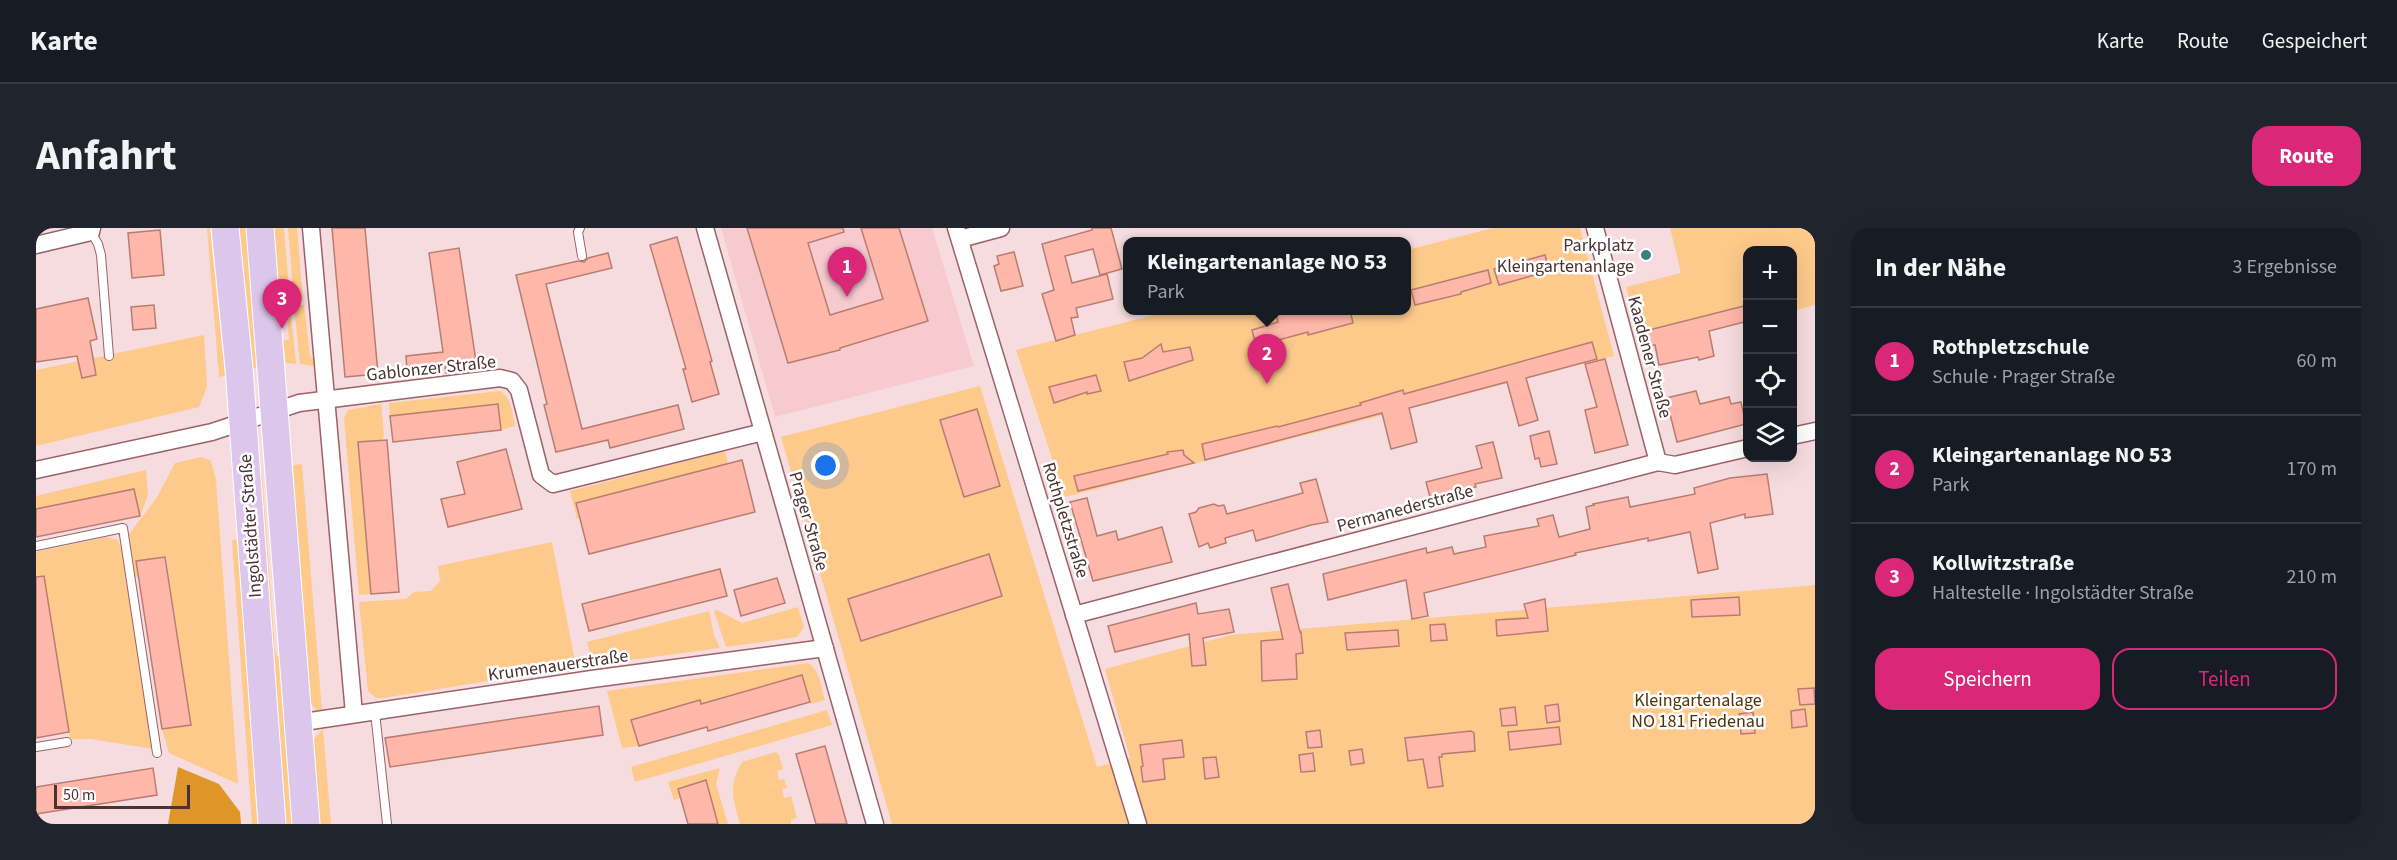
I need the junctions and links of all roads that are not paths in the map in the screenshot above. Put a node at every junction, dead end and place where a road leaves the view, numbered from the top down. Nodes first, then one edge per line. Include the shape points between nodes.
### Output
1 (225, 228) edge
2 (260, 228) edge
3 (311, 228) edge
4 (580, 228) edge
5 (705, 228) edge
6 (1001, 228) edge
7 (1595, 228) edge
8 (92, 230) edge
9 (958, 233) edge
10 (36, 245) edge
11 (582, 256) dead end
12 (109, 356) dead end
13 (327, 399) junction
14 (274, 411) junction
15 (243, 422) junction
16 (1815, 430) edge
17 (763, 432) junction
18 (1797, 435) edge
19 (1743, 449) edge
20 (1658, 462) junction
21 (36, 470) edge
22 (36, 546) edge
23 (1074, 615) junction
24 (825, 648) junction
25 (375, 712) junction
26 (354, 714) junction
27 (297, 723) junction
28 (67, 742) dead end
29 (36, 747) edge
30 (157, 753) dead end
31 (273, 824) edge
32 (306, 824) edge
33 (387, 824) edge
34 (875, 824) edge
35 (1138, 824) edge

1 - 15 main road, Ingolstädter Straße
2 - 14 main road, Ingolstädter Straße
3 - 13 street
4 - 11 lane
5 - 17 street, Prager Straße
6 - 9 street
7 - 20 street, Kaadener Straße
8 - 10 street
8 - 12 lane via 101,255
9 - 23 street, Rothpletzstraße
13 - 14 street, Gablonzer Straße
13 - 17 street, Gablonzer Straße via 500,378 512,381 519,390 541,475 554,484
13 - 26 street
14 - 15 street, Gablonzer Straße
14 - 27 main road, Ingolstädter Straße
15 - 21 street, Gablonzer Straße
15 - 31 main road, Ingolstädter Straße
16 - 18 street
17 - 24 street, Prager Straße
19 - 20 street, Permanederstraße via 1675,465
20 - 23 street, Permanederstraße
22 - 30 lane via 123,528
23 - 35 street, Rothpletzstraße
24 - 25 street, Krumenauerstraße
24 - 34 street, Prager Straße
25 - 26 street, Krumenauerstraße
25 - 33 lane
26 - 27 street, Krumenauerstraße
27 - 32 main road, Ingolstädter Straße
28 - 29 lane

